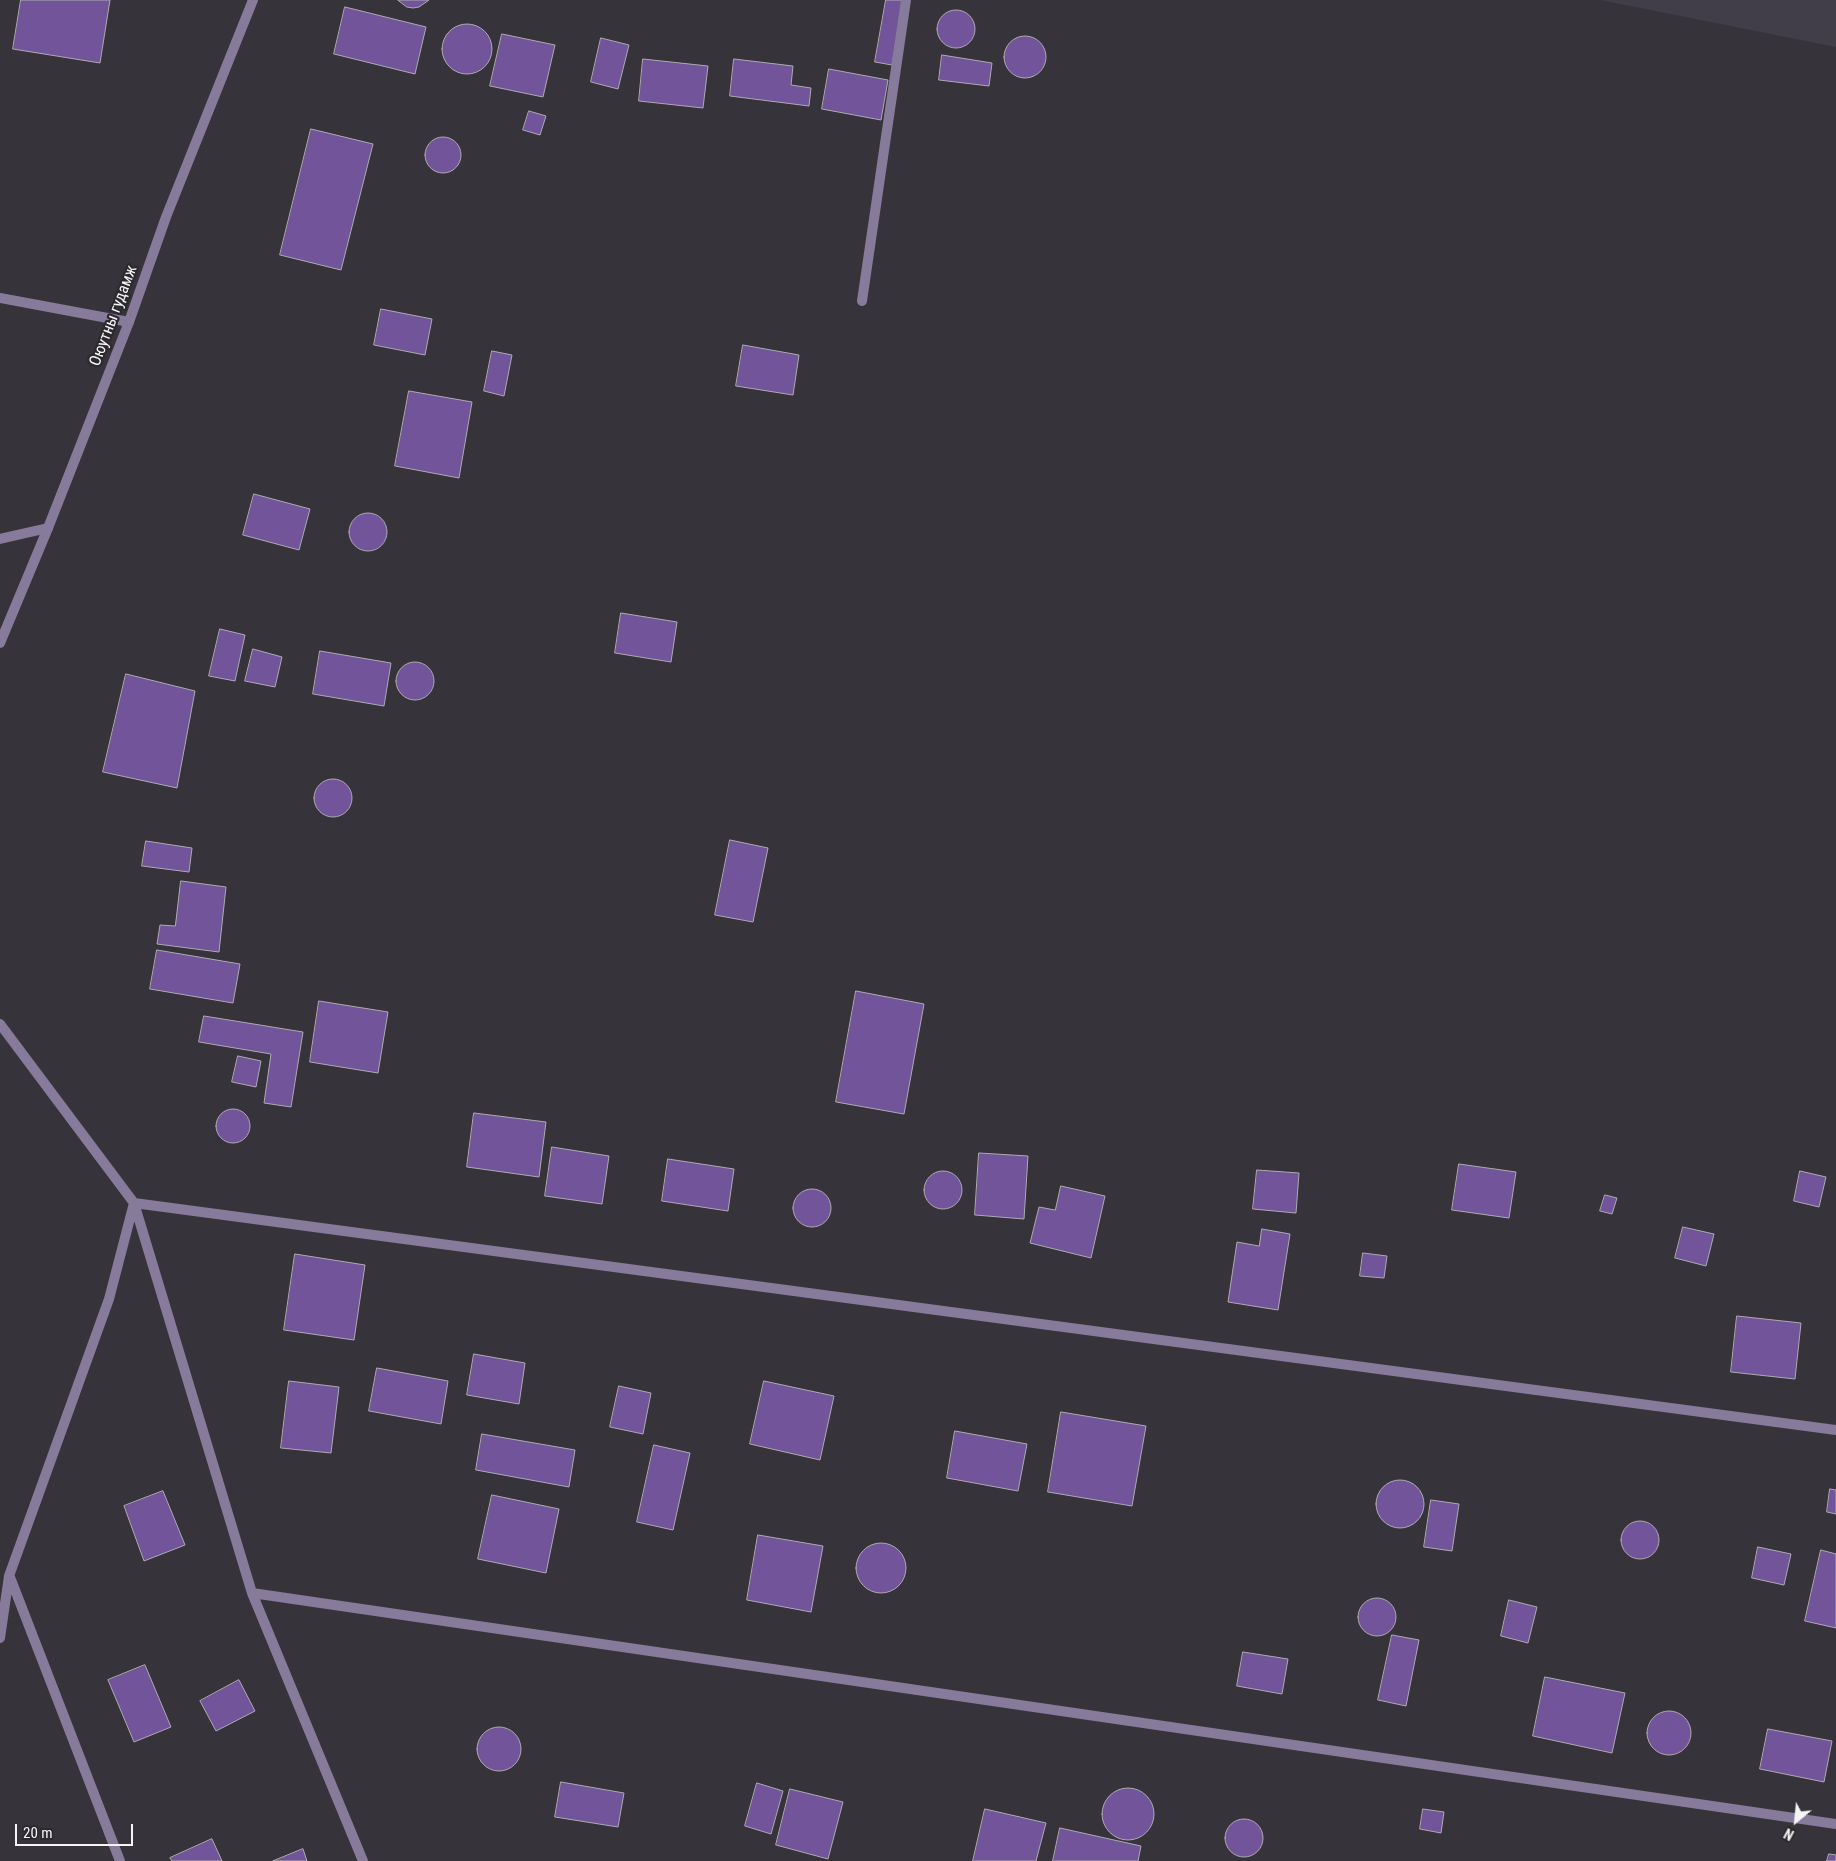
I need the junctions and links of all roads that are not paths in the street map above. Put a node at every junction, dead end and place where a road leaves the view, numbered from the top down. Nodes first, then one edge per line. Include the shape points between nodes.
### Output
1 (253, 0) edge
2 (906, 0) edge
3 (0, 298) edge
4 (862, 300) dead end
5 (128, 322) junction
6 (48, 528) junction
7 (0, 539) edge
8 (0, 642) edge
9 (0, 1024) edge
10 (134, 1203) junction
11 (1836, 1430) edge
12 (9, 1576) junction
13 (252, 1593) junction
14 (0, 1638) edge
15 (1836, 1824) edge
16 (120, 1861) edge
17 (363, 1861) edge

1 - 5 street, Оюутны гудамж via 166,217
2 - 4 street
3 - 5 street
5 - 6 street, Оюутны гудамж
6 - 7 street
6 - 8 street, Оюутны гудамж
9 - 10 street
10 - 11 street
10 - 12 street via 109,1299
10 - 13 street
12 - 14 street
12 - 16 street
13 - 15 street
13 - 17 street

